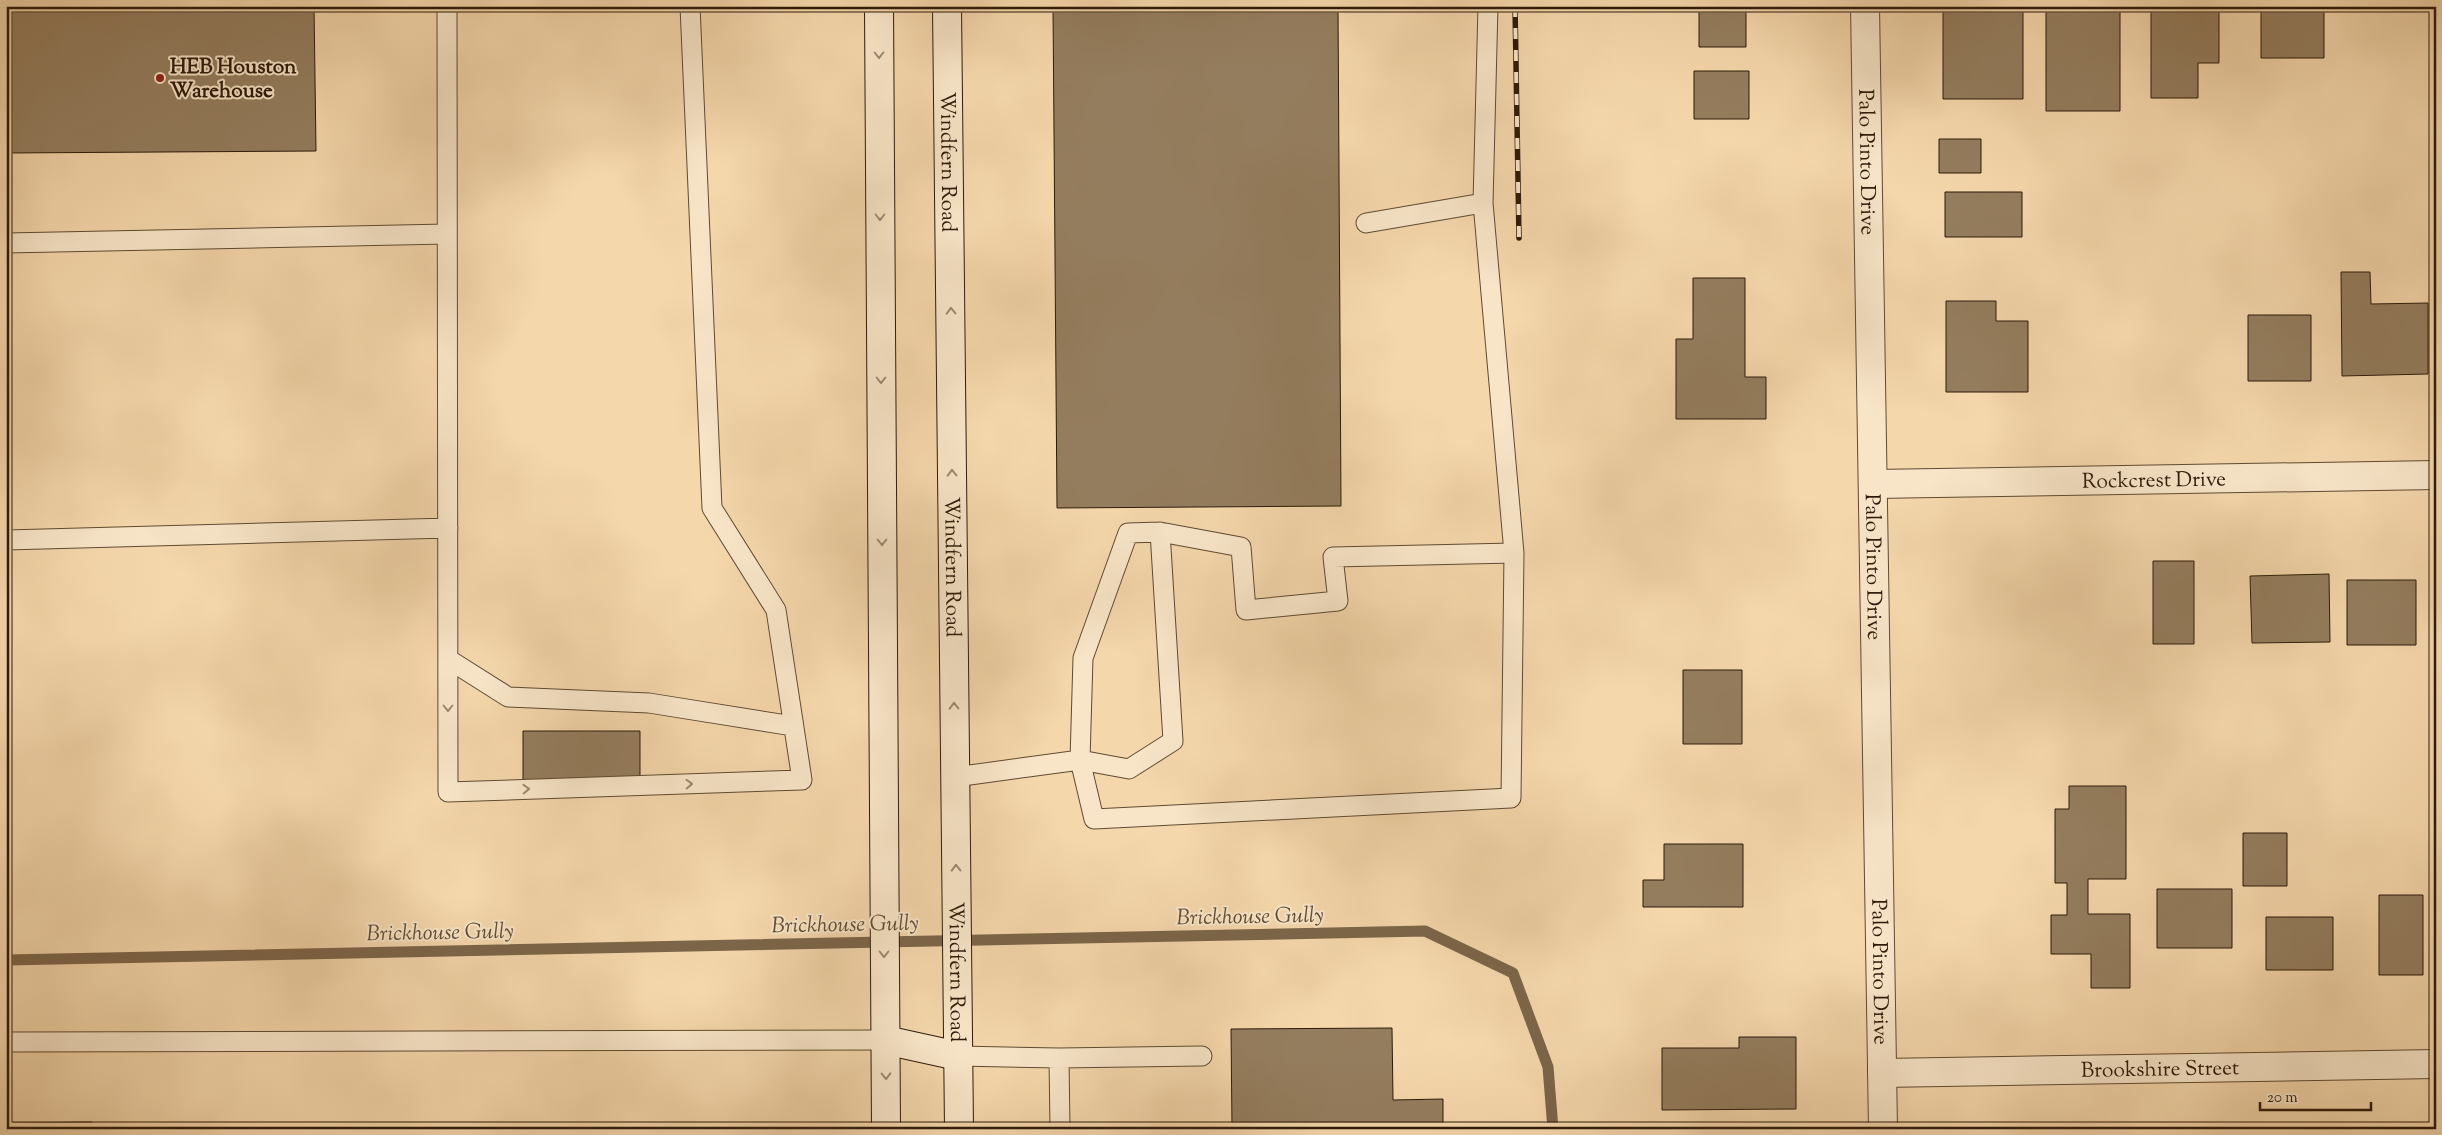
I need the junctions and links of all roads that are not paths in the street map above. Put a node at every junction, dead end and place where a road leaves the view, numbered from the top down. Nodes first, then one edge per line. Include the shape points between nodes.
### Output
1 (447, 6) edge
2 (690, 6) edge
3 (878, 6) edge
4 (948, 6) edge
5 (1488, 6) edge
6 (1865, 6) edge
7 (1483, 204) junction
8 (1366, 222) dead end
9 (447, 234) junction
10 (6, 243) edge
11 (2436, 475) edge
12 (1873, 484) junction
13 (448, 528) junction
14 (1160, 532) junction
15 (6, 540) edge
16 (1514, 553) junction
17 (448, 659) junction
18 (793, 726) junction
19 (1080, 760) junction
20 (955, 777) junction
21 (885, 1040) junction
22 (6, 1042) edge
23 (958, 1056) junction
24 (1202, 1056) dead end
25 (1058, 1058) junction
26 (2436, 1064) edge
27 (1882, 1073) junction
28 (886, 1129) edge
29 (959, 1129) edge
30 (1060, 1129) edge
31 (1883, 1129) edge

1 - 9 lane
2 - 18 lane via 712,508 776,610
3 -> 21 street
20 -> 4 street, Windfern Road
5 - 7 lane
6 - 12 street, Palo Pinto Drive
7 - 8 lane
7 - 16 lane
9 - 10 lane
9 - 13 lane
11 - 12 street, Rockcrest Drive
12 - 27 street, Palo Pinto Drive
13 - 15 lane
13 - 17 lane
14 - 16 lane via 1241,547 1246,610 1338,601 1333,557
14 - 19 lane via 1128,533 1083,658
14 - 19 lane via 1173,740 1129,769
16 - 19 lane via 1511,798 1094,819
17 - 18 lane via 508,697 649,703
17 -> 18 lane via 448,792 802,780
19 - 20 lane
23 -> 20 street, Windfern Road
21 - 22 lane
21 - 23 street
21 -> 28 street
23 - 25 lane
23 - 29 street, Windfern Road
24 - 25 lane
25 - 30 lane
26 - 27 street, Brookshire Street
27 - 31 street, Palo Pinto Drive

